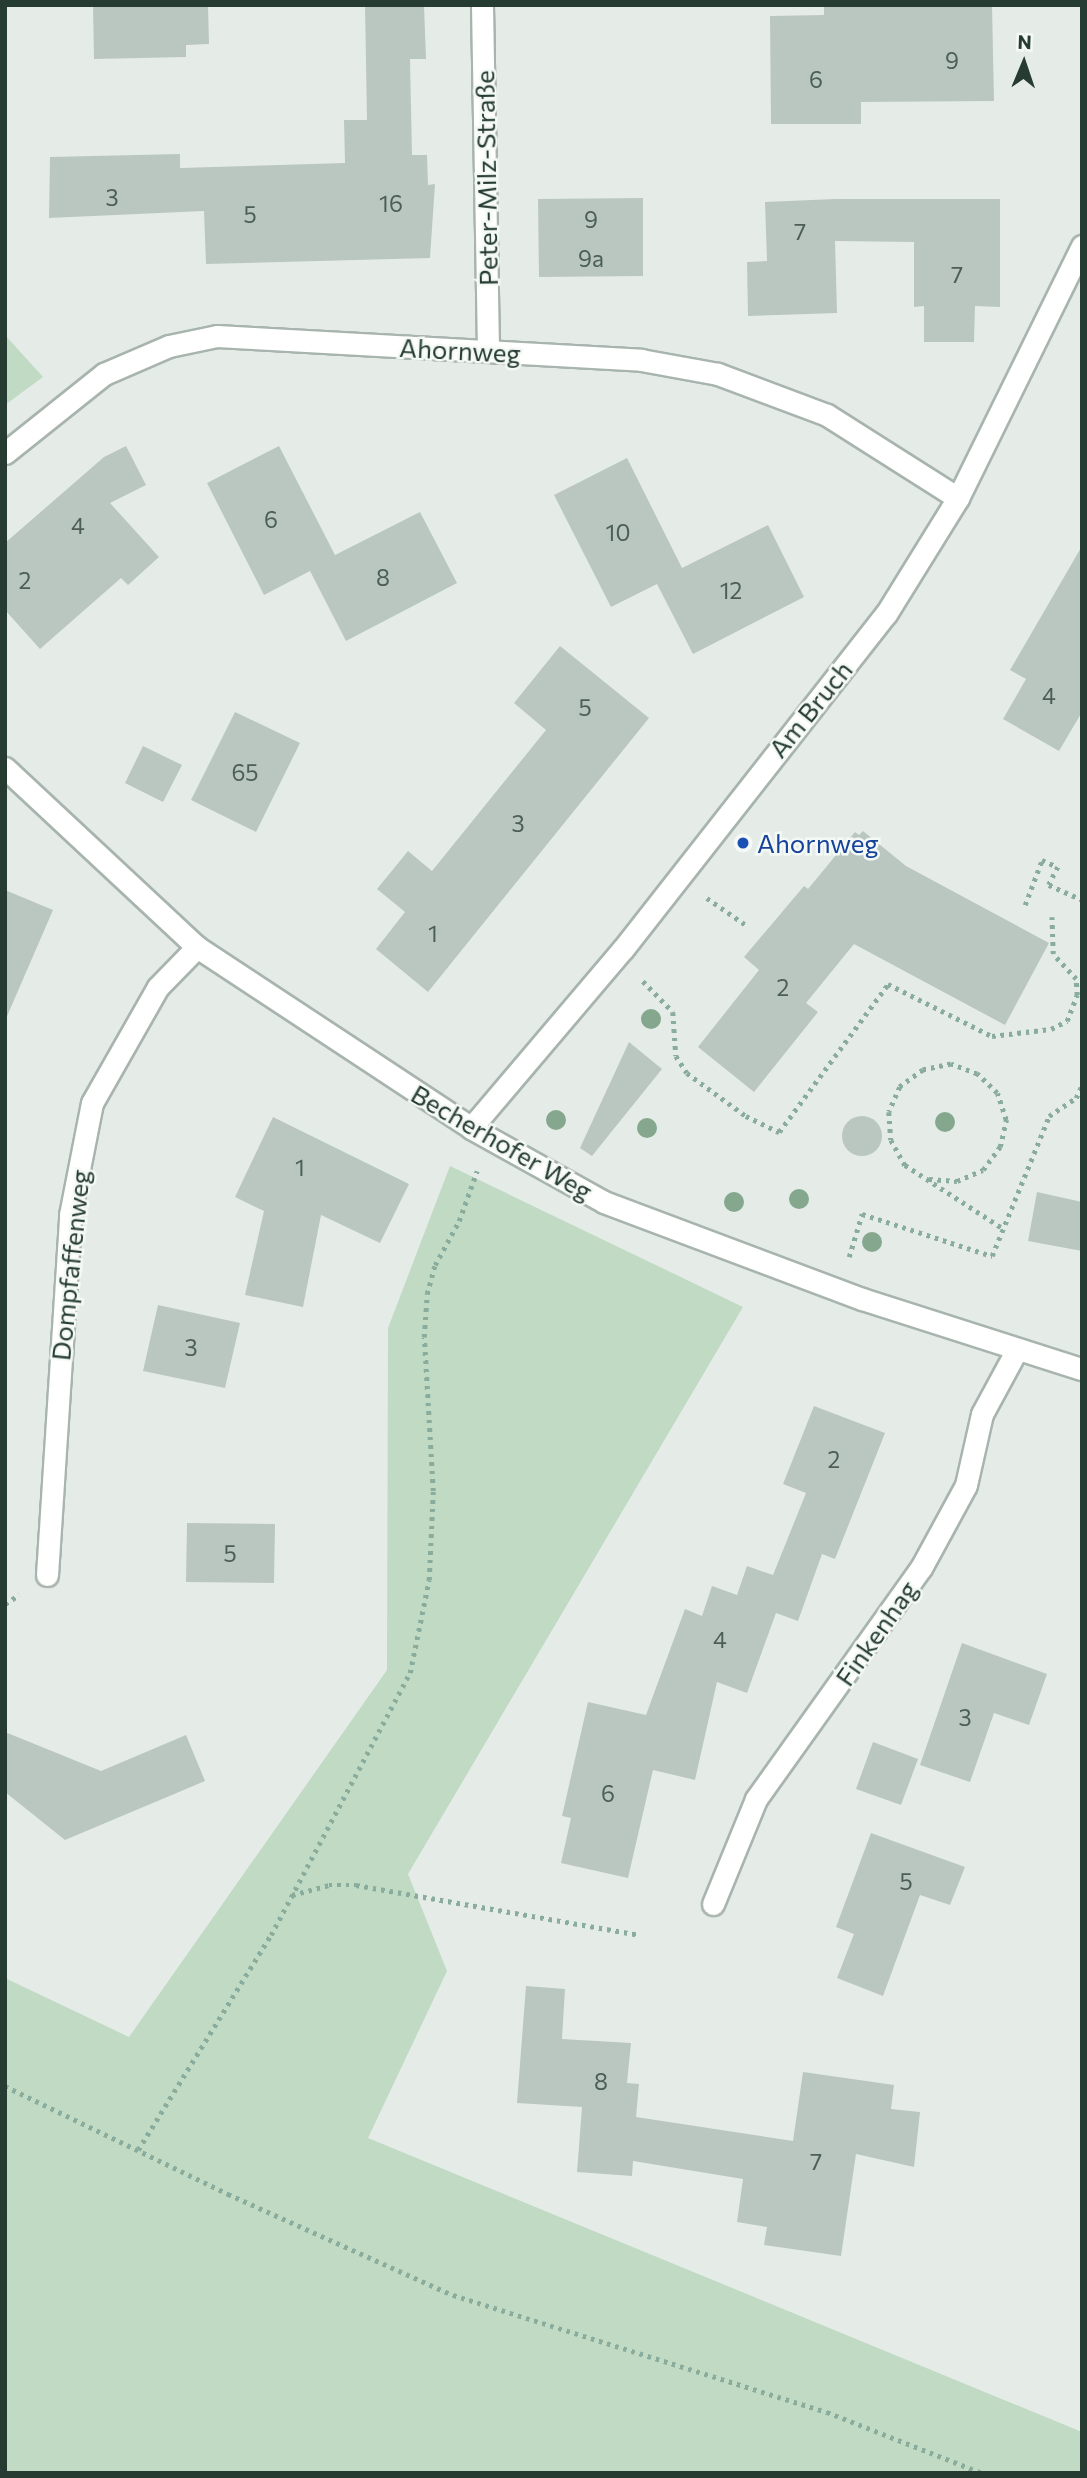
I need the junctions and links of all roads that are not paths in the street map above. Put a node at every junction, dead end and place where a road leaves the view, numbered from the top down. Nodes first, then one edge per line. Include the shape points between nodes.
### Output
1 (482, 5) edge
2 (1082, 246) edge
3 (488, 351) junction
4 (5, 453) edge
5 (958, 498) junction
6 (5, 768) edge
7 (197, 947) junction
8 (471, 1128) junction
9 (1016, 1351) junction
10 (1082, 1368) edge
11 (47, 1575) dead end
12 (713, 1905) dead end

1 - 3 street, Peter-Milz-Straße
2 - 5 street, Am Bruch
3 - 4 street, Ahornweg via 217,337 169,346 104,374
3 - 5 street, Ahornweg via 641,360 718,374 827,415
5 - 8 street, Am Bruch via 886,614 624,949
6 - 7 street, Becherhofer Weg
7 - 8 street, Becherhofer Weg
7 - 11 street, Dompfaffenweg via 158,987 92,1103 70,1215
8 - 9 street, Becherhofer Weg via 604,1202
9 - 10 street, Becherhofer Weg
9 - 12 street, Finkenhag via 982,1414 966,1485 920,1568 756,1799

